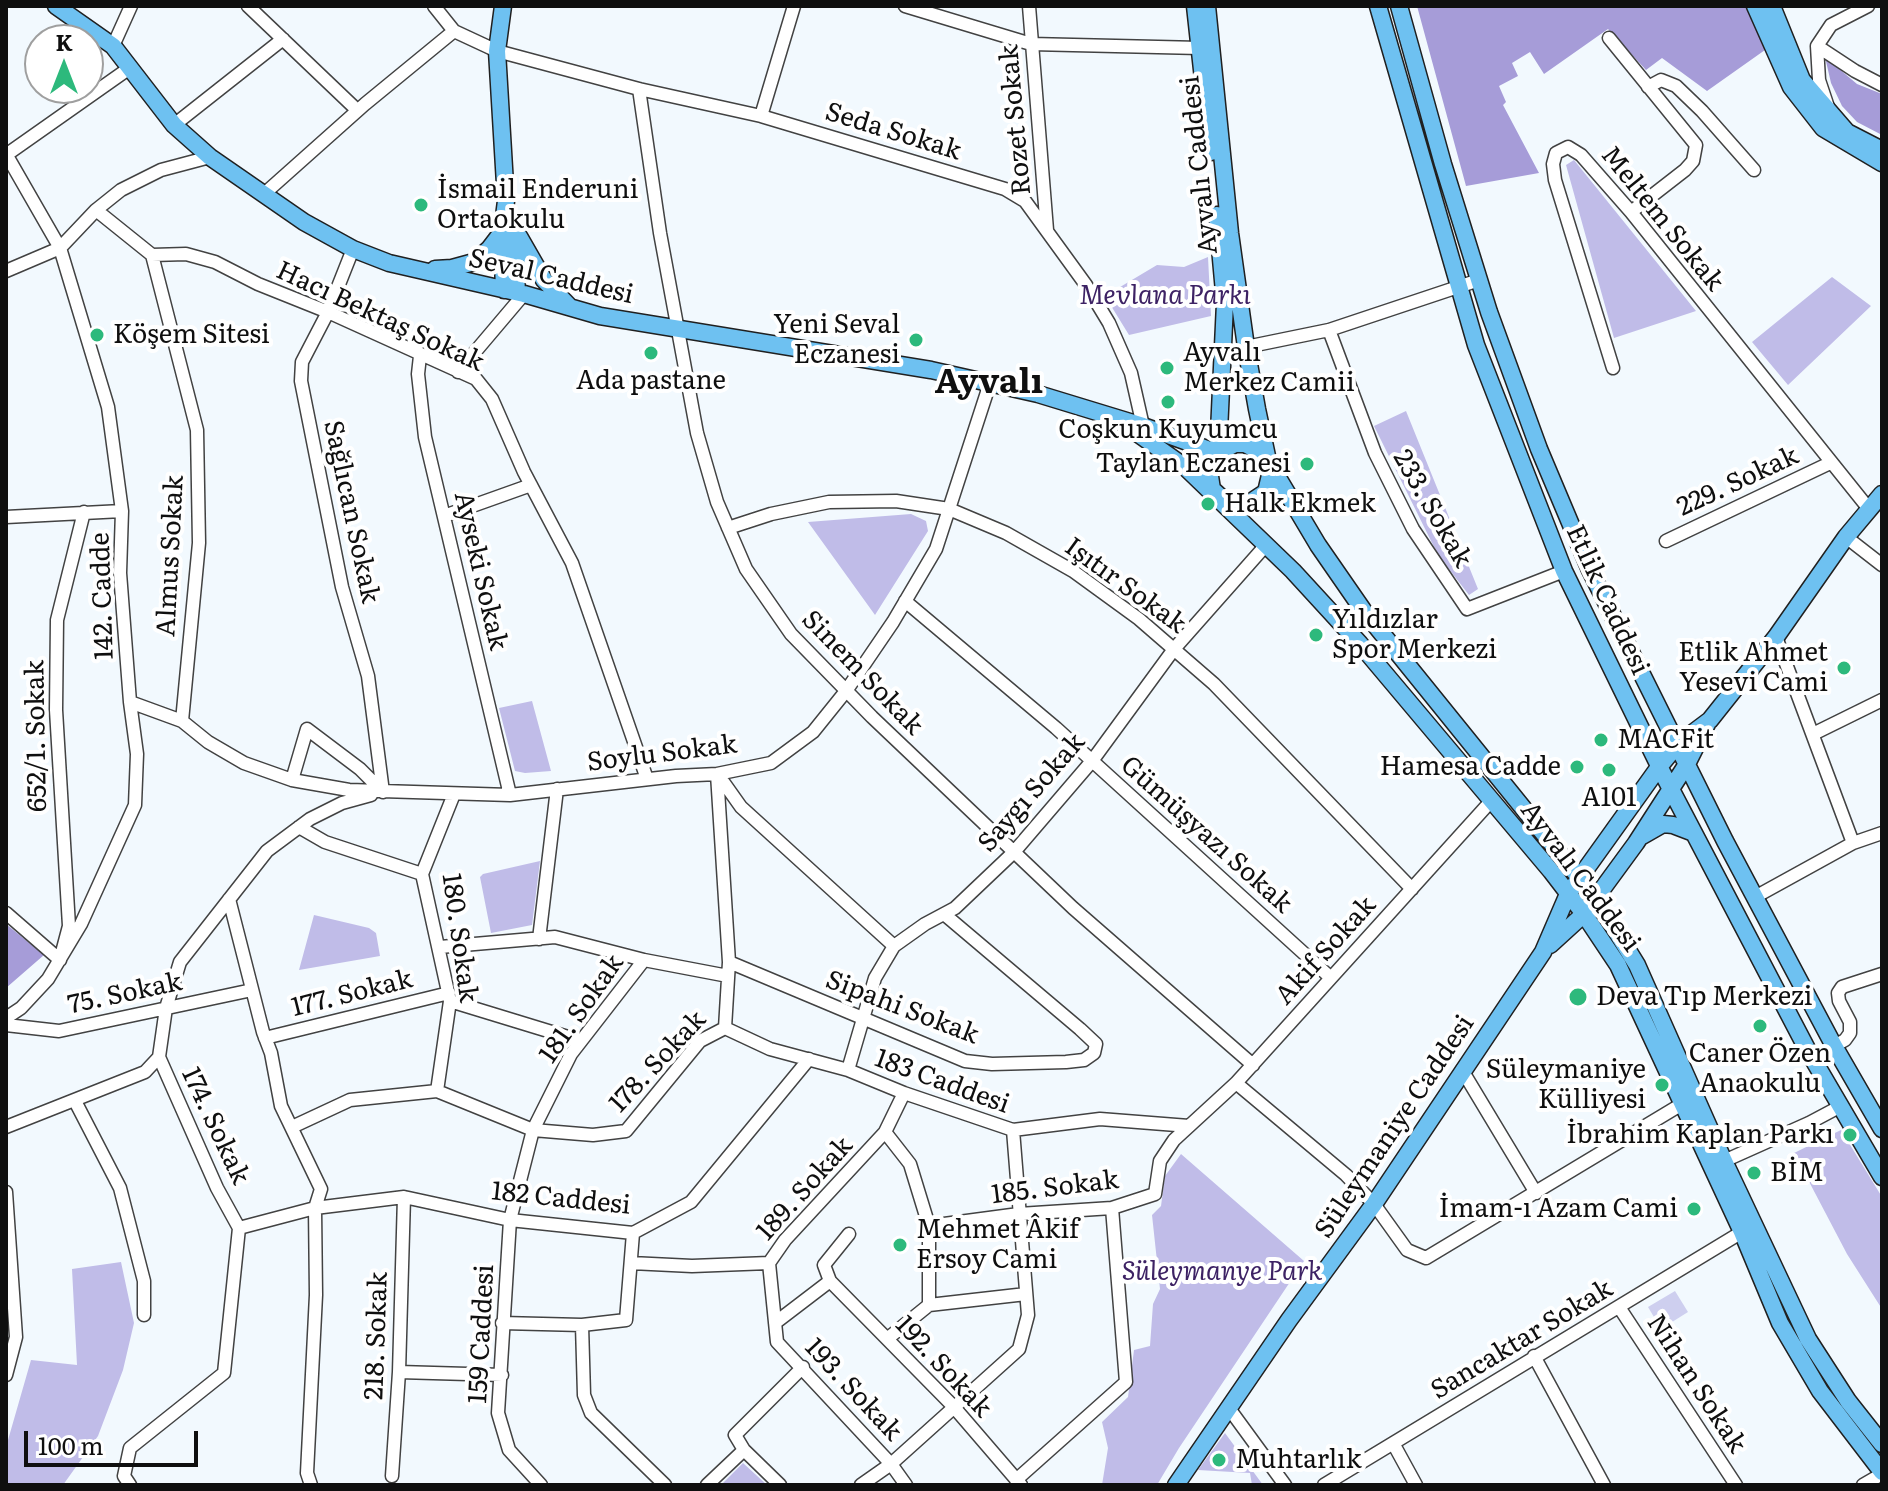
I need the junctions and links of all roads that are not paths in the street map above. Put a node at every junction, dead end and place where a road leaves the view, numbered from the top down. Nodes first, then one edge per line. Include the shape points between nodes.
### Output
1 (56, 6) edge
2 (131, 6) edge
3 (434, 6) edge
4 (503, 6) edge
5 (794, 6) edge
6 (905, 6) edge
7 (1029, 6) edge
8 (1195, 6) edge
9 (1207, 6) edge
10 (1378, 6) edge
11 (1399, 6) edge
12 (1755, 6) edge
13 (1772, 6) edge
14 (1868, 6) edge
15 (256, 8) edge
16 (454, 31) junction
17 (1609, 38) dead end
18 (283, 39) junction
19 (1031, 44) junction
20 (113, 46) junction
21 (1817, 46) junction
22 (1200, 48) junction
23 (497, 51) junction
24 (131, 67) junction
25 (1882, 85) edge
26 (1648, 87) junction
27 (639, 89) junction
28 (357, 110) junction
29 (1830, 114) junction
30 (761, 116) junction
31 (174, 125) junction
32 (1882, 150) edge
33 (6, 154) edge
34 (210, 157) junction
35 (1882, 163) edge
36 (1754, 170) dead end
37 (264, 194) junction
38 (96, 210) junction
39 (1631, 212) junction
40 (508, 229) junction
41 (1047, 230) junction
42 (60, 248) junction
43 (353, 249) junction
44 (152, 255) junction
45 (413, 269) junction
46 (6, 271) edge
47 (1479, 280) junction
48 (1458, 289) junction
49 (515, 292) junction
50 (570, 307) junction
51 (328, 312) junction
52 (678, 329) junction
53 (1329, 330) junction
54 (1246, 347) junction
55 (420, 356) junction
56 (1613, 368) dead end
57 (458, 372) junction
58 (990, 383) junction
59 (1120, 421) junction
60 (1143, 426) junction
61 (1218, 453) junction
62 (1268, 461) junction
63 (1830, 463) junction
64 (531, 485) junction
65 (1882, 494) edge
66 (1218, 497) junction
67 (949, 509) junction
68 (1869, 509) junction
69 (122, 511) junction
70 (84, 512) junction
71 (444, 516) junction
72 (6, 517) edge
73 (728, 528) junction
74 (1846, 537) junction
75 (1666, 541) dead end
76 (1266, 545) junction
77 (1882, 565) edge
78 (1564, 571) junction
79 (905, 601) junction
80 (1776, 637) junction
81 (1174, 649) junction
82 (846, 691) junction
83 (1882, 700) edge
84 (130, 702) junction
85 (1710, 720) junction
86 (182, 721) junction
87 (1813, 734) junction
88 (1678, 744) junction
89 (1092, 761) junction
90 (1687, 764) junction
91 (1659, 767) junction
92 (717, 774) junction
93 (647, 779) junction
94 (292, 780) junction
95 (1670, 787) junction
96 (557, 789) junction
97 (383, 792) junction
98 (454, 794) junction
99 (510, 795) junction
100 (1492, 800) junction
101 (299, 827) junction
102 (1694, 833) junction
103 (1882, 833) edge
104 (1636, 843) junction
105 (1853, 843) junction
106 (1014, 852) junction
107 (422, 874) junction
108 (1580, 880) junction
109 (1412, 889) junction
110 (1568, 894) junction
111 (1595, 897) junction
112 (1755, 897) junction
113 (229, 899) junction
114 (6, 913) edge
115 (944, 914) junction
116 (1584, 914) junction
117 (539, 939) junction
118 (894, 946) junction
119 (440, 947) junction
120 (1543, 952) junction
121 (60, 960) junction
122 (644, 960) junction
123 (729, 962) junction
124 (1882, 974) edge
125 (728, 976) junction
126 (1331, 978) junction
127 (252, 990) junction
128 (450, 997) junction
129 (166, 1008) junction
130 (6, 1018) edge
131 (863, 1019) junction
132 (6, 1025) edge
133 (725, 1028) junction
134 (265, 1038) junction
135 (581, 1041) junction
136 (1834, 1046) junction
137 (159, 1057) junction
138 (809, 1059) junction
139 (1253, 1065) junction
140 (848, 1070) junction
141 (1462, 1070) junction
142 (1236, 1083) junction
143 (437, 1091) junction
144 (904, 1093) junction
145 (75, 1101) junction
146 (1682, 1104) junction
147 (1841, 1106) junction
148 (1189, 1126) junction
149 (6, 1127) edge
150 (292, 1127) junction
151 (1882, 1129) edge
152 (533, 1130) junction
153 (1013, 1130) junction
154 (885, 1132) junction
155 (1724, 1161) junction
156 (1882, 1177) edge
157 (6, 1192) edge
158 (1536, 1193) junction
159 (404, 1197) junction
160 (1374, 1204) junction
161 (315, 1208) junction
162 (1112, 1208) junction
163 (1019, 1214) junction
164 (510, 1220) junction
165 (929, 1226) junction
166 (239, 1228) junction
167 (1742, 1232) junction
168 (633, 1233) junction
169 (849, 1234) dead end
170 (631, 1263) junction
171 (769, 1263) junction
172 (830, 1281) junction
173 (1026, 1294) junction
174 (929, 1305) junction
175 (1619, 1307) junction
176 (144, 1315) dead end
177 (502, 1323) junction
178 (775, 1323) junction
179 (582, 1325) junction
180 (887, 1339) junction
181 (1534, 1356) junction
182 (803, 1367) junction
183 (399, 1372) junction
184 (6, 1375) edge
185 (502, 1375) junction
186 (953, 1406) junction
187 (1228, 1407) junction
188 (1393, 1443) junction
189 (1882, 1444) edge
190 (744, 1450) junction
191 (891, 1464) junction
192 (1882, 1473) edge
193 (388, 1480) edge
194 (1018, 1482) edge
195 (130, 1485) edge
196 (311, 1485) edge
197 (404, 1485) edge
198 (541, 1485) edge
199 (665, 1485) edge
200 (707, 1485) edge
201 (780, 1485) edge
202 (861, 1485) edge
203 (906, 1485) edge
204 (1176, 1485) edge
205 (1285, 1485) edge
206 (1324, 1485) edge
207 (1416, 1485) edge
208 (1604, 1485) edge
209 (1736, 1485) edge
210 (1863, 1485) edge

1 - 20 main road, Seval Caddesi
2 - 20 street
3 - 16 street
4 - 23 main road
5 - 30 street
6 - 19 street
7 - 19 street, Rozet Sokak
8 - 22 main road, Ayvalı Caddesi
9 - 54 main road, Ayvalı Caddesi
10 - 48 main road, Etlik Caddesi
11 - 47 main road, Etlik Caddesi
12 - 35 main road via 1791,87 1823,128
13 - 29 main road via 1802,80
14 - 21 street via 1831,25
15 - 18 street
16 - 23 street, Seda Sokak
16 - 28 street
17 - 26 street
18 - 28 street
18 - 31 street
19 - 22 street
19 - 41 street, Rozet Sokak
20 - 24 main road, Seval Caddesi
21 - 25 street
21 - 29 street via 1819,80
22 - 61 main road, Ayvalı Caddesi via 1225,303
23 - 27 street, Seda Sokak
23 - 40 main road
24 - 31 main road, Seval Caddesi
24 - 33 street
26 - 36 street via 1661,80 1676,86
26 - 39 street via 1696,145 1685,170
27 - 30 street, Seda Sokak
27 - 52 street, Sinem Sokak
28 - 37 street
29 - 32 main road via 1847,132
30 - 41 street, Seda Sokak via 1005,189 1025,201
31 - 34 main road, Seval Caddesi
33 - 42 street, 142. Cadde
34 - 37 main road, Seval Caddesi
34 - 38 street via 161,170
37 - 43 main road, Seval Caddesi
38 - 42 street
38 - 44 street
39 - 56 street, Meltem Sokak via 1581,155 1568,147 1556,153 1555,180
39 - 63 street, Meltem Sokak
40 - 45 main road via 474,262
40 - 49 main road
40 - 50 main road
41 - 60 street, Seda Sokak via 1109,323 1131,373
42 - 46 street
42 - 69 street, 142. Cadde via 108,407
43 - 45 main road, Seval Caddesi
43 - 51 street, Sağlıcan Sokak
44 - 51 street, Hacı Bektaş Sokak via 186,254 215,262
44 - 86 street, Almus Sokak via 197,430 199,543
45 - 49 main road, Seval Caddesi
47 - 48 street
47 - 88 main road, Etlik Caddesi via 1539,449 1590,570
48 - 53 street
48 - 78 main road, Etlik Caddesi
49 - 50 main road, Seval Caddesi
49 - 57 street
50 - 52 main road, Seval Caddesi
51 - 55 street, Hacı Bektaş Sokak
51 - 97 street, Sağlıcan Sokak via 302,362 301,381 342,587 368,676
52 - 58 main road, Seval Caddesi
52 - 73 street, Sinem Sokak via 697,433
53 - 54 street
53 - 78 street, 233. Sokak via 1375,453 1413,529 1467,609
54 - 62 main road, Ayvalı Caddesi
55 - 57 street, Hacı Bektaş Sokak
55 - 71 street, Ayseki Sokak via 425,437
57 - 64 street, Hacı Bektaş Sokak via 476,379 492,399
58 - 59 main road, Seval Caddesi
58 - 67 street, Soylu Sokak
59 - 60 main road, Seval Caddesi
59 - 66 main road, Seval Caddesi
60 - 61 main road, Seval Caddesi
61 - 62 main road via 1245,444
61 - 66 main road, Ayvalı Caddesi via 1209,470
62 - 66 main road, Ayvalı Caddesi via 1270,482 1258,499 1238,505
62 - 108 main road, Ayvalı Caddesi via 1363,610
63 - 68 street, Meltem Sokak
63 - 75 street, 229. Sokak
64 - 71 street
64 - 93 street, Hacı Bektaş Sokak via 572,563
65 - 68 main road, Süleymaniye Caddesi
66 - 76 main road, Ayvalı Caddesi
67 - 73 street, Işıtır Sokak via 896,501 829,502
67 - 79 street, Soylu Sokak via 936,549
67 - 81 street, Işıtır Sokak via 1006,533 1073,571
68 - 74 main road, Süleymaniye Caddesi
69 - 70 street
69 - 84 street, 142. Cadde via 120,573
70 - 72 street
70 - 121 street, 652/1. Sokak via 57,620 56,710 69,926
71 - 99 street, Ayseki Sokak
73 - 82 street, Sinem Sokak via 746,569 791,634
74 - 77 street
74 - 80 main road, Süleymaniye Caddesi
76 - 81 street, Saygı Sokak
76 - 100 main road, Ayvalı Caddesi via 1360,644
78 - 91 main road, Etlik Caddesi
79 - 82 street, Soylu Sokak
79 - 89 street, Gümüşyazı Sokak
80 - 85 main road, Süleymaniye Caddesi
80 - 87 street
81 - 89 street, Saygı Sokak
81 - 109 street, Işıtır Sokak
82 - 92 street, Soylu Sokak via 813,732 771,763
82 - 106 street, Sinem Sokak
83 - 87 street
84 - 86 street, Soylu Sokak
84 - 121 street, 142. Cadde via 137,754 135,805
85 - 88 main road, Süleymaniye Caddesi
85 - 90 main road, Süleymaniye Caddesi
86 - 94 street, Soylu Sokak via 244,763
87 - 105 street
88 - 90 main road, Etlik Caddesi
88 - 91 main road, Süleymaniye Caddesi
89 - 106 street, Saygı Sokak
89 - 126 street, Gümüşyazı Sokak
90 - 95 main road, Süleymaniye Caddesi
90 - 112 main road, Etlik Caddesi
91 - 95 main road, Etlik Caddesi
91 - 108 main road, Süleymaniye Caddesi
92 - 93 street, Soylu Sokak
92 - 118 street via 741,807
92 - 123 street, 178. Sokak
93 - 96 street, Soylu Sokak
94 - 97 street, Soylu Sokak
94 - 97 street via 307,729
95 - 102 main road, Etlik Caddesi
95 - 104 main road, Süleymaniye Caddesi
96 - 99 street, Soylu Sokak
96 - 117 street
97 - 98 street, Soylu Sokak
97 - 101 street, 174. Sokak via 342,803
98 - 99 street, Soylu Sokak
98 - 107 street, 180. Sokak
100 - 109 street, Akif Sokak
100 - 110 main road, Ayvalı Caddesi
101 - 107 street via 325,842
101 - 113 street, 174. Sokak via 267,851
102 - 104 main road, Süleymaniye Caddesi via 1663,824
102 - 147 main road, Etlik Caddesi
103 - 105 street
104 - 111 main road, Süleymaniye Caddesi
105 - 112 street
106 - 115 street, Saygı Sokak
106 - 139 street, Sinem Sokak
107 - 119 street, 180. Sokak
108 - 110 main road, Süleymaniye Caddesi
108 - 111 main road, Ayvalı Caddesi
109 - 126 street, Akif Sokak
110 - 116 main road, Ayvalı Caddesi
110 - 120 main road, Süleymaniye Caddesi
111 - 116 main road, Süleymaniye Caddesi
111 - 155 main road, Ayvalı Caddesi via 1637,965
112 - 136 main road, Etlik Caddesi
113 - 127 street
113 - 129 street, 174. Sokak via 180,962
114 - 121 street
115 - 118 street, Saygı Sokak
115 - 131 street, Sipahi Sokak via 1080,1029 1096,1044 1094,1053 1066,1062 965,1061
116 - 120 main road, Süleymaniye Caddesi
116 - 146 main road, Ayvalı Caddesi via 1618,965
117 - 119 street
117 - 122 street via 555,937
118 - 131 street, Saygı Sokak via 875,978
119 - 128 street, 180. Sokak
120 - 141 main road, Süleymaniye Caddesi
121 - 130 street, 142. Cadde via 48,979
122 - 125 street
122 - 135 street, 181. Sokak
123 - 125 street, 178. Sokak
123 - 131 street, Sipahi Sokak
124 - 136 street via 1842,987 1839,1001 1850,1033
125 - 133 street, 178. Sokak
126 - 139 street, Akif Sokak
127 - 129 street, 75. Sokak
127 - 134 street
128 - 134 street, 177. Sokak
128 - 135 street, 177. Sokak
128 - 143 street, 180. Sokak
129 - 132 street, 75. Sokak via 59,1031
129 - 137 street, 174. Sokak
131 - 140 street, Saygı Sokak
133 - 138 street, 183 Caddesi via 770,1049
133 - 152 street, 178. Sokak via 700,1041 626,1131 593,1135
134 - 150 street via 281,1106
135 - 152 street, 181. Sokak
136 - 151 main road, Etlik Caddesi
137 - 145 street via 145,1072
137 - 166 street, 174. Sokak
138 - 140 street, 183 Caddesi
138 - 168 street, 182 Caddesi via 691,1202
139 - 142 street, Akif Sokak
140 - 144 street, 183 Caddesi
141 - 158 street
141 - 160 main road, Süleymaniye Caddesi
142 - 148 street, Akif Sokak
142 - 160 street
143 - 150 street, 178. Sokak via 350,1100
143 - 152 street, 178. Sokak
144 - 153 street, 183 Caddesi
144 - 154 street, 189. Sokak
145 - 149 street
145 - 176 street via 120,1188 144,1281
146 - 158 street
146 - 167 main road, Ayvalı Caddesi
147 - 155 street
147 - 156 main road, Etlik Caddesi
148 - 153 street via 1100,1119
148 - 162 street, 185. Sokak via 1160,1161 1155,1194
150 - 161 street via 321,1189
152 - 164 street, 181. Sokak
153 - 163 street, 183 Caddesi
154 - 165 street via 910,1164
154 - 171 street, 189. Sokak
155 - 189 main road, Ayvalı Caddesi via 1808,1339
157 - 184 street via 16,1337
158 - 160 street via 1426,1258 1407,1250
159 - 161 street, 182 Caddesi
159 - 164 street, 182 Caddesi
159 - 183 street, 218. Sokak
160 - 187 main road, Süleymaniye Caddesi
161 - 166 street, 182 Caddesi
161 - 196 street via 307,1473
162 - 163 street, 185. Sokak
162 - 194 street via 1126,1382
163 - 165 street, 185. Sokak
163 - 173 street, 183 Caddesi
164 - 168 street, 182 Caddesi
164 - 177 street, 159 Caddesi
165 - 174 street
166 - 195 street via 224,1373 130,1448 124,1476
167 - 175 street, Sancaktar Sokak
167 - 192 main road, Ayvalı Caddesi via 1780,1323 1820,1391
168 - 170 street
169 - 172 street via 824,1265
170 - 171 street
170 - 179 street via 626,1320
171 - 178 street, 189. Sokak
172 - 178 street
172 - 180 street, 192. Sokak
173 - 174 street
173 - 186 street, 183 Caddesi via 1028,1315 1019,1349
174 - 180 street
175 - 181 street, Sancaktar Sokak
175 - 209 street, Nihan Sokak
177 - 179 street
177 - 185 street, 159 Caddesi
178 - 182 street, 193. Sokak via 777,1342
179 - 199 street via 584,1395 591,1413
180 - 186 street, 192. Sokak
181 - 188 street, Sancaktar Sokak
181 - 208 street
182 - 190 street via 735,1435
182 - 191 street, 193. Sokak
183 - 185 street
183 - 193 street, 218. Sokak
185 - 198 street, 159 Caddesi via 498,1413 509,1450
186 - 191 street, 183 Caddesi
186 - 194 street, 192. Sokak
187 - 204 main road, Süleymaniye Caddesi
187 - 205 street
188 - 206 street, Sancaktar Sokak
188 - 207 street
190 - 200 street
190 - 201 street
191 - 202 street, 183 Caddesi
191 - 203 street, 193. Sokak
192 - 210 street
193 - 197 street

